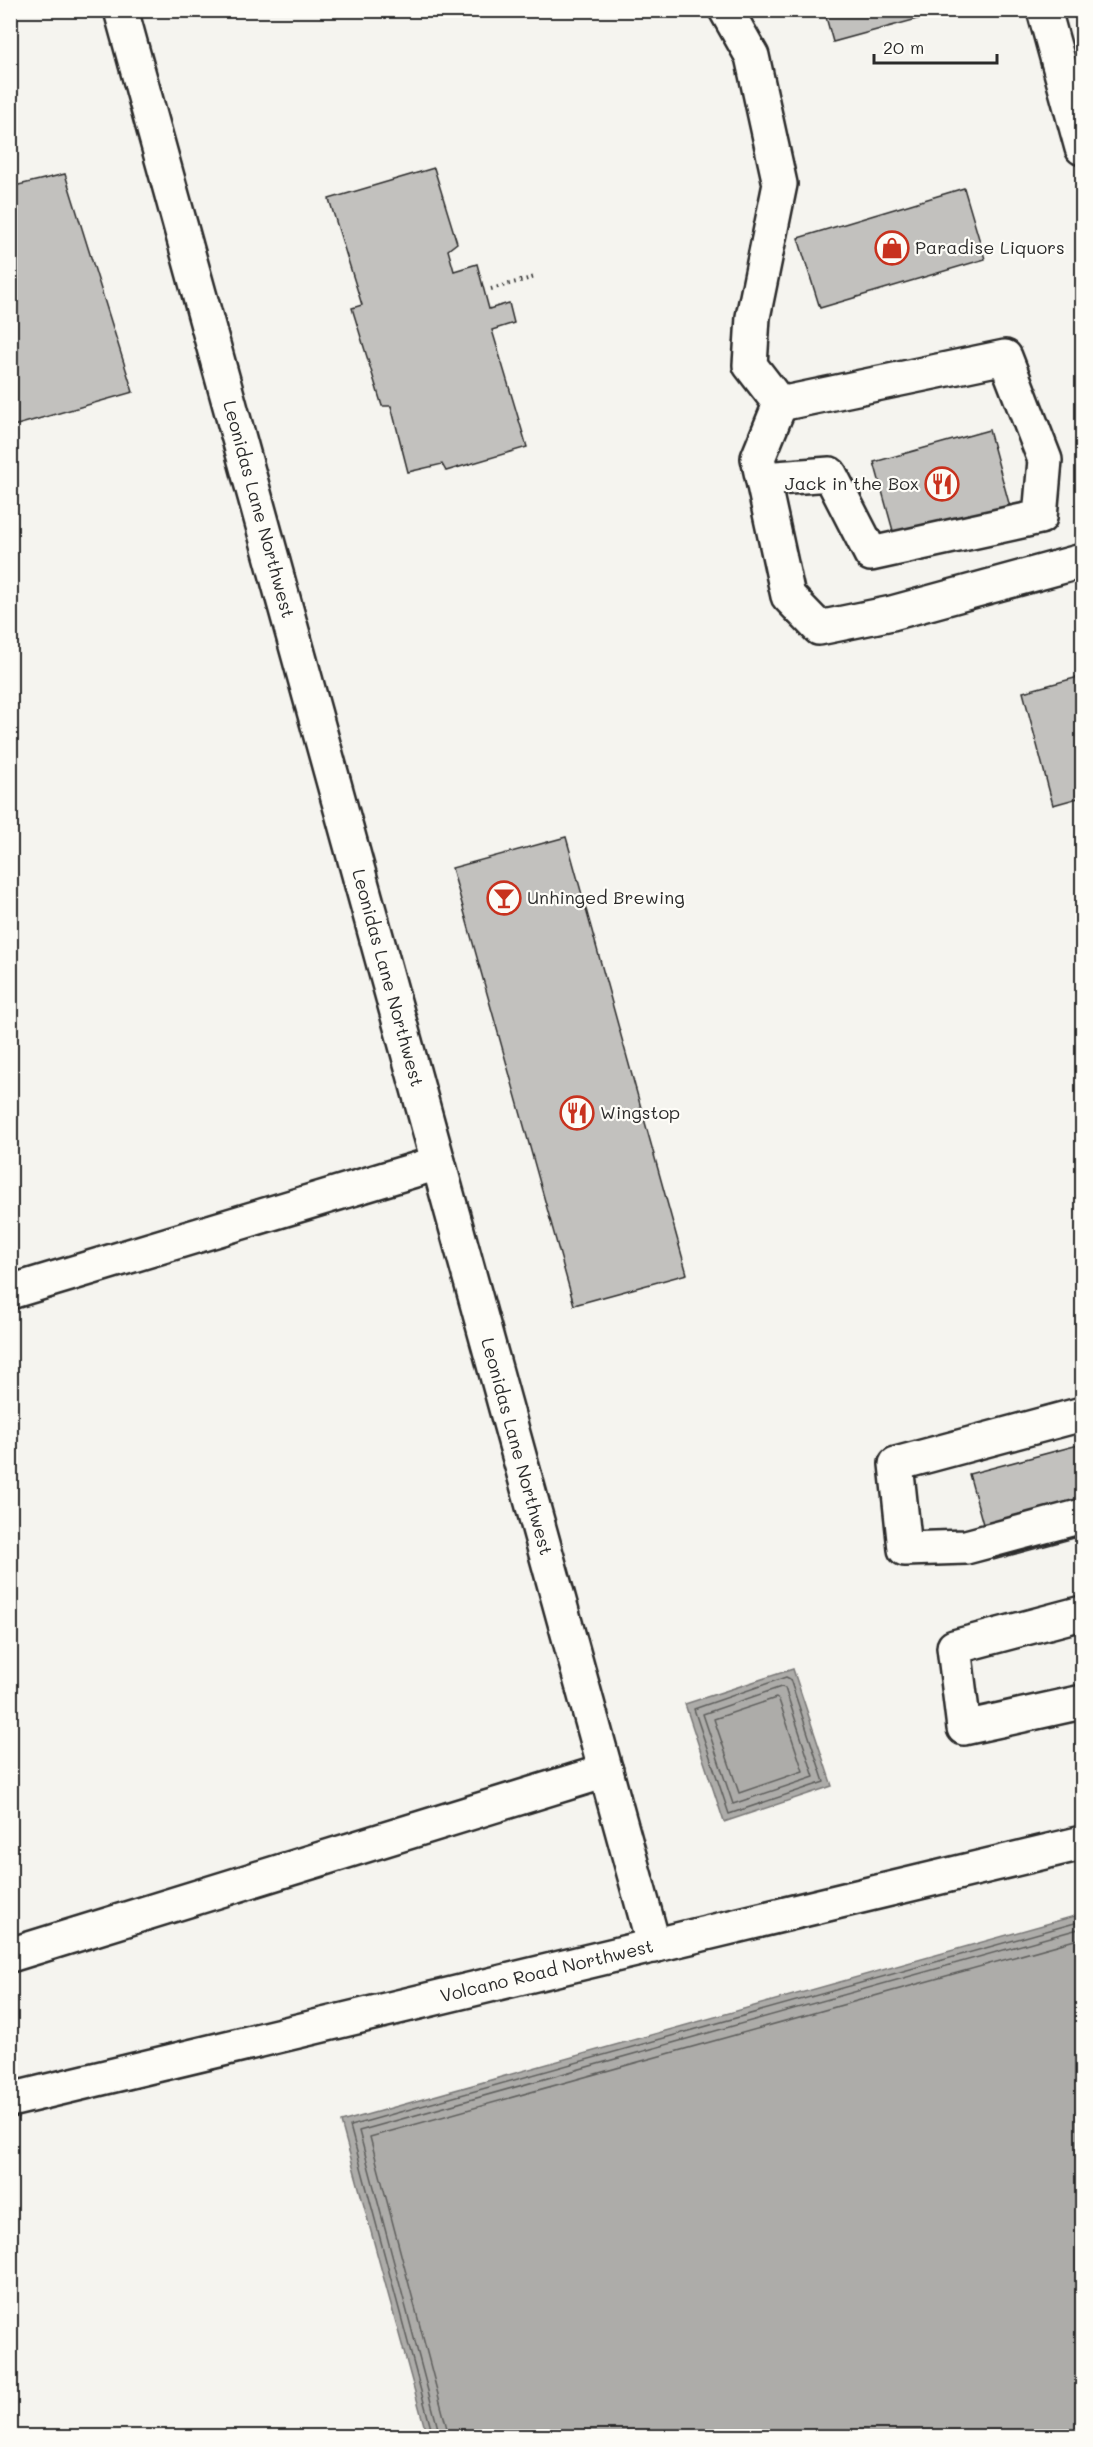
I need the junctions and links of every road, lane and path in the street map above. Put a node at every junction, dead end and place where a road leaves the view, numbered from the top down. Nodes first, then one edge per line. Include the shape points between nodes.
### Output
1 (120, 10) edge
2 (726, 10) edge
3 (1044, 10) edge
4 (1083, 148) edge
5 (535, 278) dead end
6 (491, 289) dead end
7 (780, 404) junction
8 (763, 479) junction
9 (1083, 561) edge
10 (438, 1163) junction
11 (10, 1292) edge
12 (1083, 1414) edge
13 (1083, 1516) edge
14 (1083, 1613) edge
15 (1083, 1702) edge
16 (606, 1771) junction
17 (1083, 1843) edge
18 (654, 1946) junction
19 (10, 1955) edge
20 (10, 2100) edge

1 - 10 street, Leonidas Lane Northwest
2 - 7 street via 752,56 780,183 753,317 750,364
3 - 4 street
5 - 6 path
7 - 8 street via 758,458
7 - 8 street via 1005,357 1045,460 1040,517 871,554 831,474
8 - 9 street via 788,596 819,628 892,613
10 - 11 street
10 - 16 street, Leonidas Lane Northwest
12 - 13 street via 896,1464 905,1549 966,1547
14 - 15 street via 954,1647 963,1728
16 - 18 street, Leonidas Lane Northwest
16 - 19 street
17 - 18 street, Volcano Road Northwest
18 - 20 street, Volcano Road Northwest

